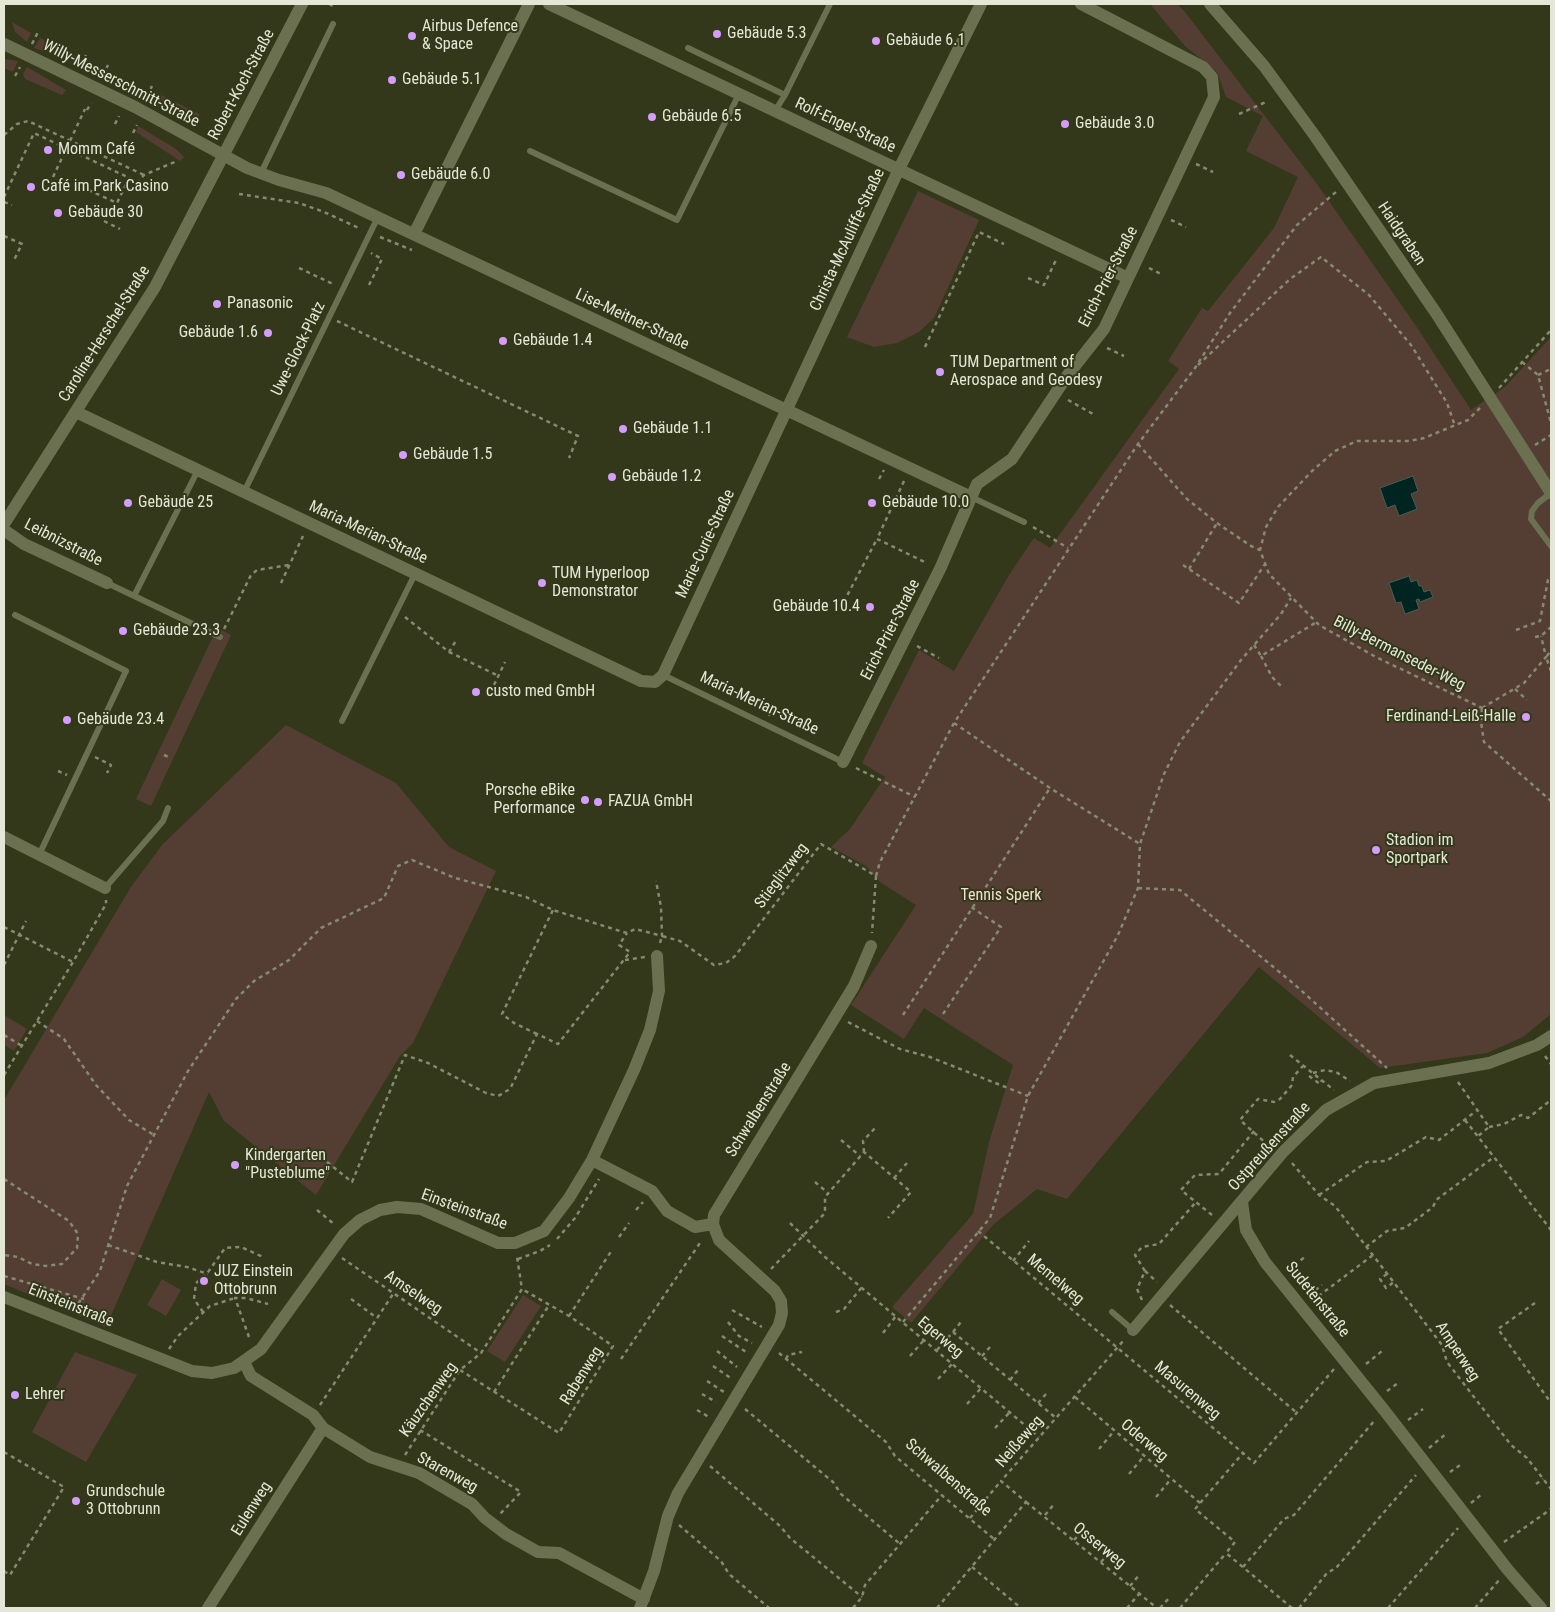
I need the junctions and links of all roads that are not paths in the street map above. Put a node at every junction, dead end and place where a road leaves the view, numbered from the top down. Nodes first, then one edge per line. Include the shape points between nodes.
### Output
1 (302, 4) edge
2 (529, 4) edge
3 (549, 4) edge
4 (830, 4) edge
5 (981, 4) edge
6 (1081, 4) edge
7 (1210, 4) edge
8 (333, 24) dead end
9 (4, 44) edge
10 (688, 48) dead end
11 (739, 94) junction
12 (785, 95) junction
13 (775, 111) junction
14 (530, 151) dead end
15 (224, 155) junction
16 (899, 169) junction
17 (261, 173) junction
18 (378, 217) junction
19 (414, 234) junction
20 (1128, 278) junction
21 (786, 410) junction
22 (76, 412) junction
23 (198, 470) junction
24 (244, 492) junction
25 (1551, 493) edge
26 (971, 498) junction
27 (1024, 522) road end
28 (4, 524) edge
29 (4, 530) edge
30 (1551, 546) edge
31 (415, 574) junction
32 (107, 583) joint
33 (134, 596) junction
34 (15, 615) dead end
35 (220, 637) road end
36 (663, 675) junction
37 (342, 722) dead end
38 (843, 762) joint
39 (168, 808) dead end
40 (4, 838) edge
41 (39, 855) junction
42 (105, 888) joint
43 (871, 946) road end
44 (658, 950) road end
45 (1551, 1036) edge
46 (592, 1160) junction
47 (1242, 1202) junction
48 (712, 1224) junction
49 (4, 1296) edge
50 (1112, 1312) dead end
51 (1133, 1330) joint
52 (244, 1362) junction
53 (323, 1428) junction
54 (642, 1604) edge
55 (208, 1608) edge
56 (1541, 1608) edge

1 - 15 street, Robert-Koch-Straße
2 - 19 street
3 - 11 street, Rolf-Engel-Straße
4 - 12 lane
5 - 16 street, Christa-McAuliffe-Straße
6 - 20 street, Erich-Prier-Straße via 1190,59 1212,77 1214,97
7 - 25 street, Haidgraben via 1264,66 1316,136 1491,396
8 - 17 lane
9 - 15 street, Willy-Messerschmitt-Straße via 135,107
10 - 12 lane
11 - 13 street, Rolf-Engel-Straße
11 - 14 lane via 677,220
12 - 13 lane
13 - 16 street, Rolf-Engel-Straße
15 - 17 street, Lise-Meitner-Straße
15 - 22 street, Caroline-Herschel-Straße via 155,287
16 - 20 street, Rolf-Engel-Straße
16 - 21 street, Christa-McAuliffe-Straße
17 - 18 street, Lise-Meitner-Straße via 326,193
18 - 19 street, Lise-Meitner-Straße
18 - 24 lane, Uwe-Glock-Platz
19 - 21 street, Lise-Meitner-Straße
20 - 26 street, Erich-Prier-Straße via 1104,330 1077,362 1012,459 977,484
21 - 26 street, Lise-Meitner-Straße
21 - 36 street, Marie-Curie-Straße
22 - 23 street, Maria-Merian-Straße
22 - 28 street, Caroline-Herschel-Straße
23 - 24 street, Maria-Merian-Straße
23 - 33 lane
24 - 31 street, Maria-Merian-Straße
25 - 30 lane via 1532,510 1531,519
26 - 27 lane, Lise-Meitner-Straße
26 - 38 street, Erich-Prier-Straße via 940,569
29 - 32 street, Leibnizstraße via 24,544
31 - 36 street, Maria-Merian-Straße via 647,683
31 - 37 lane
32 - 33 lane
33 - 35 lane
34 - 41 lane via 126,671
36 - 38 lane, Maria-Merian-Straße
39 - 42 lane via 163,821
40 - 41 street
41 - 42 street
43 - 48 street, Schwalbenstraße via 854,986 722,1201
44 - 46 street, Einsteinstraße via 659,991 650,1030
45 - 47 street, Ostpreußenstraße via 1490,1063 1374,1083 1358,1090 1326,1110 1284,1152
46 - 48 street via 652,1191 667,1211 695,1227
46 - 52 street, Einsteinstraße via 544,1231 515,1243 498,1244 430,1212 397,1207 380,1210 360,1220 344,1234 262,1349
47 - 51 street, Ostpreußenstraße
47 - 56 street, Sudetenstraße via 1246,1230 1278,1278
48 - 54 street via 718,1240 763,1278 781,1301 779,1325 678,1493
49 - 52 street, Einsteinstraße via 201,1373 224,1370
50 - 51 lane
52 - 53 street, Starenweg via 251,1376 313,1416
53 - 54 street, Starenweg via 382,1463 419,1474 472,1504 492,1523 538,1552 559,1553
53 - 55 street, Eulenweg

